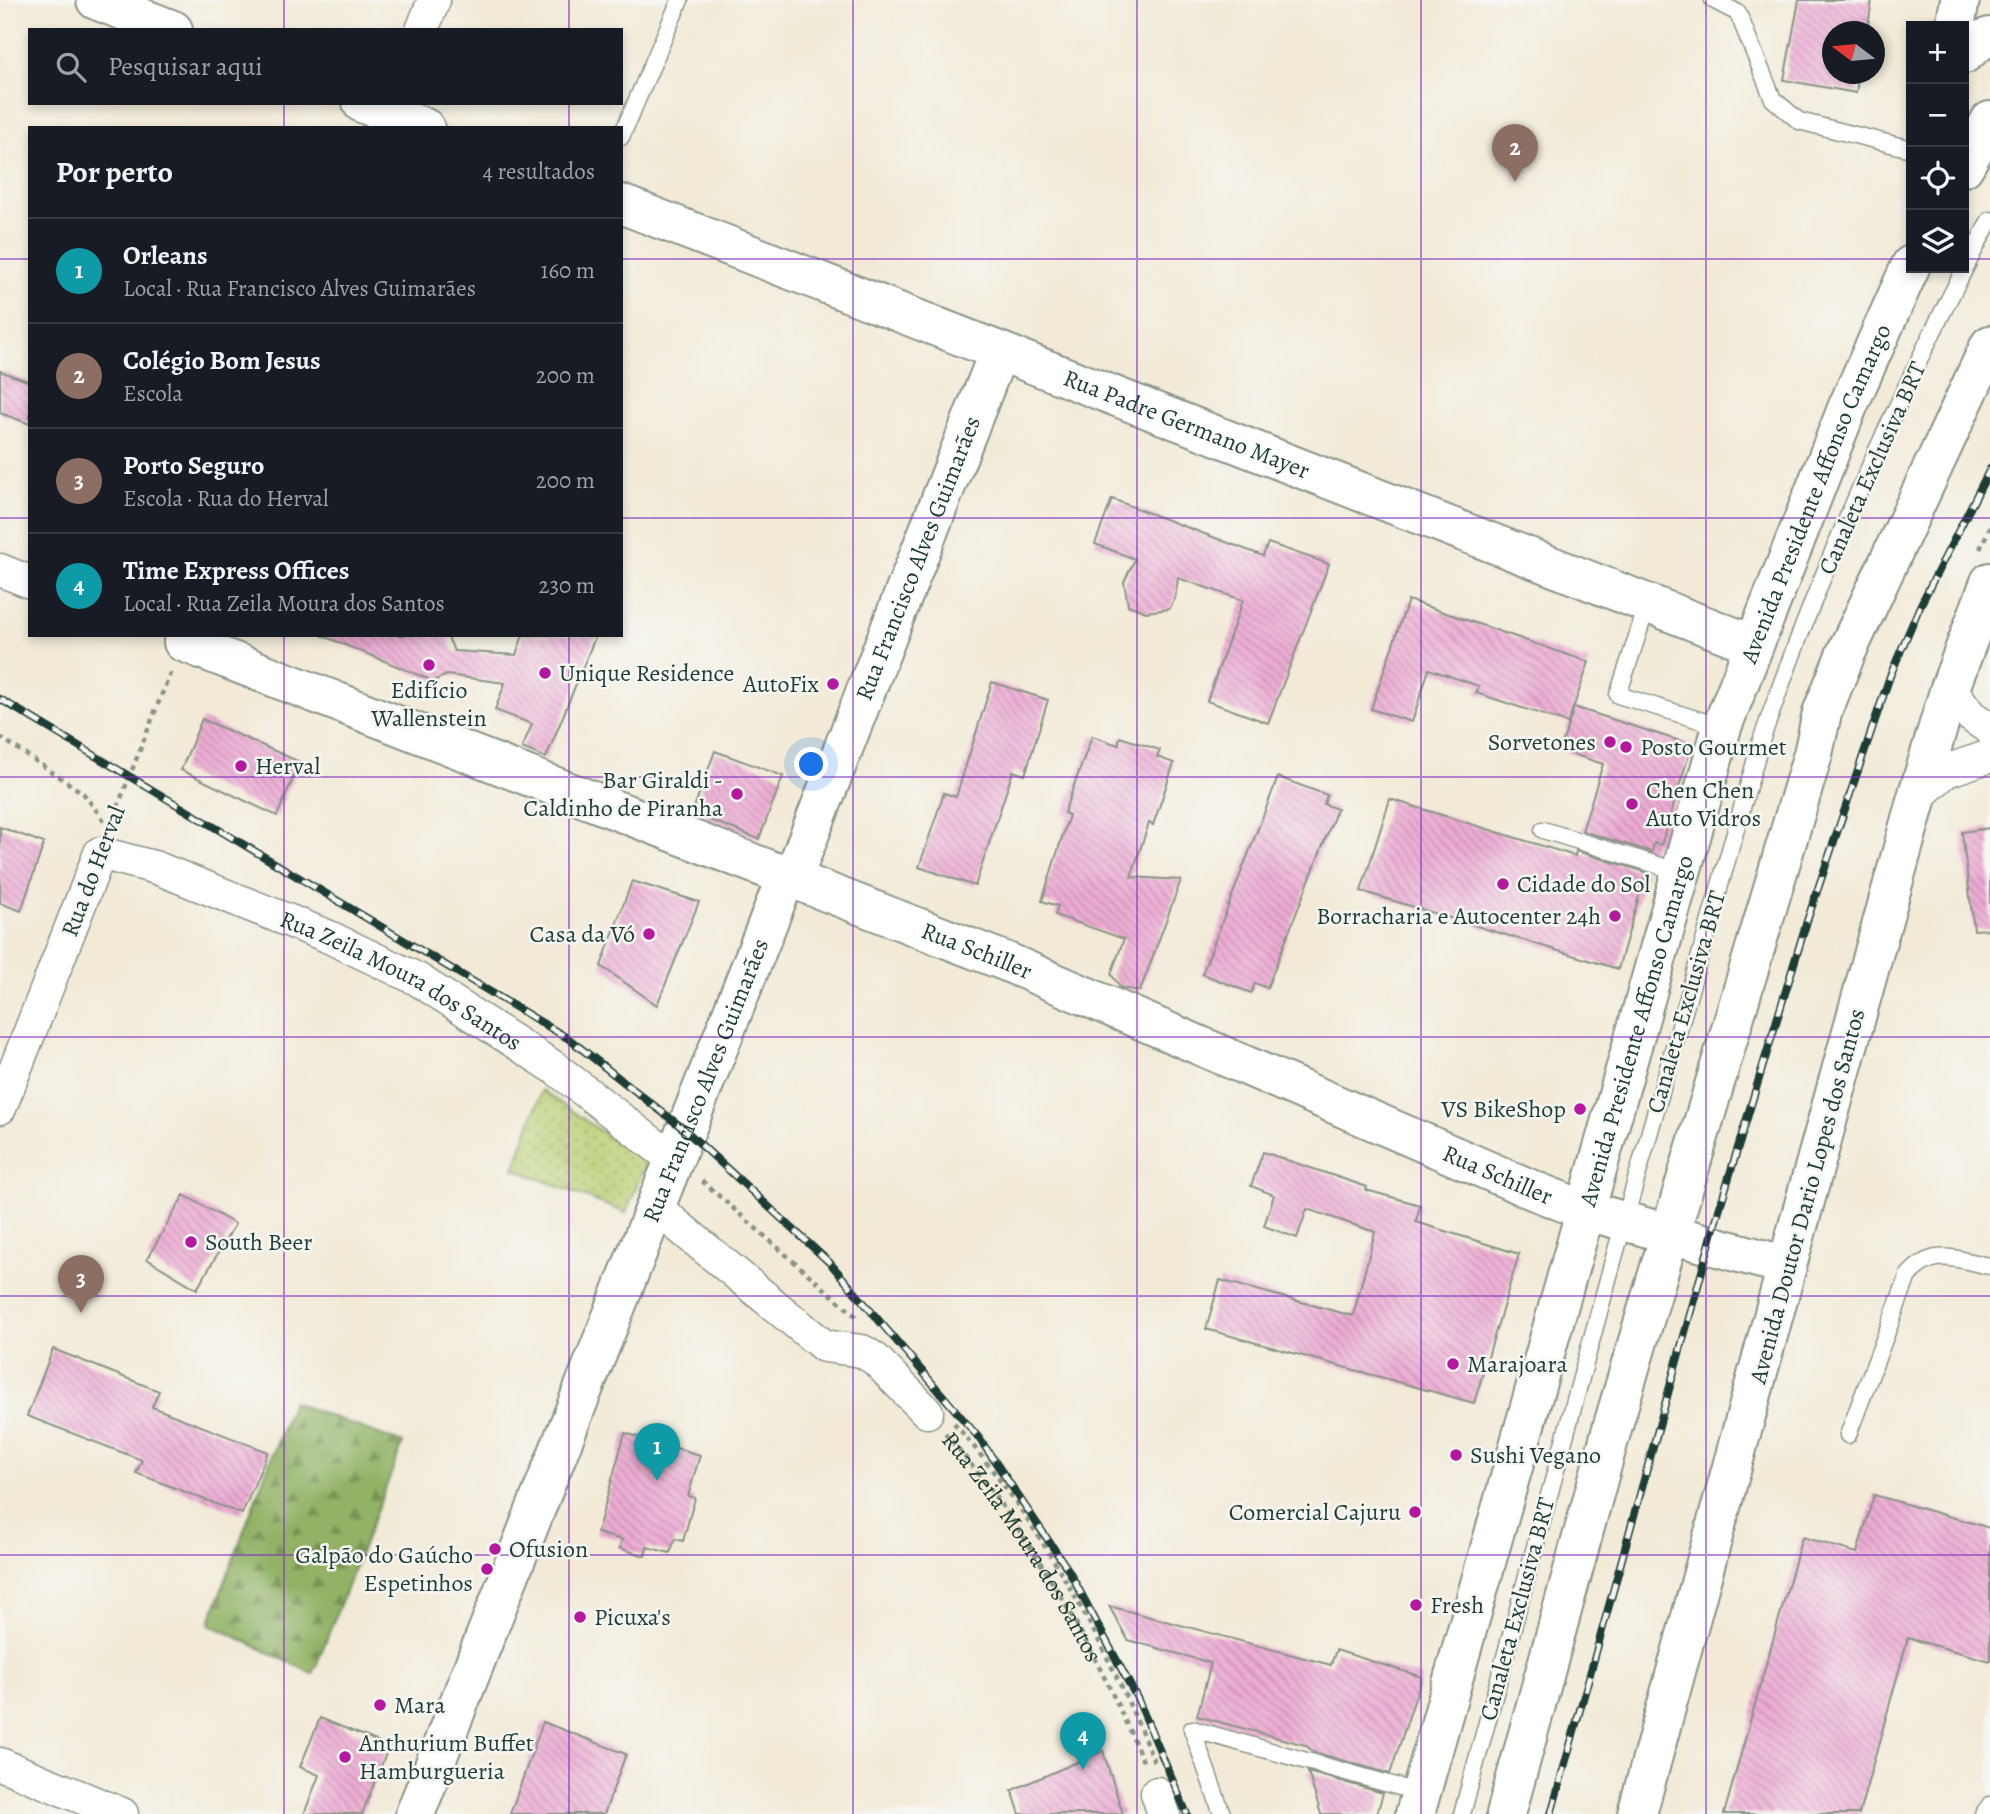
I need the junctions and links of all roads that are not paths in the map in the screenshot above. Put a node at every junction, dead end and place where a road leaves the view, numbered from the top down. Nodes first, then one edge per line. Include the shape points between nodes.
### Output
1 (96, 0) edge
2 (434, 0) edge
3 (680, 0) edge
4 (1713, 0) edge
5 (1960, 0) edge
6 (1956, 21) edge
7 (168, 28) edge
8 (423, 28) edge
9 (1990, 37) edge
10 (1969, 51) edge
11 (382, 112) edge
12 (1990, 121) edge
13 (420, 126) edge
14 (623, 132) edge
15 (1906, 148) edge
16 (1969, 158) edge
17 (623, 205) edge
18 (1990, 220) edge
19 (1908, 273) edge
20 (1990, 345) edge
21 (999, 351) junction
22 (0, 570) edge
23 (28, 581) edge
24 (1990, 582) edge
25 (1648, 603) junction
26 (178, 637) edge
27 (1752, 643) junction
28 (1950, 688) junction
29 (1722, 727) junction
30 (1990, 729) edge
31 (1990, 755) edge
32 (1917, 797) junction
33 (1543, 830) dead end
34 (100, 853) joint
35 (1680, 872) junction
36 (786, 877) junction
37 (0, 1108) edge
38 (674, 1160) junction
39 (655, 1207) junction
40 (1584, 1210) junction
41 (1625, 1221) junction
42 (1670, 1234) junction
43 (1787, 1266) junction
44 (1990, 1266) edge
45 (939, 1416) road end
46 (1848, 1435) dead end
47 (0, 1765) edge
48 (1418, 1803) edge
49 (1990, 1805) edge
50 (122, 1814) edge
51 (415, 1814) edge
52 (1223, 1814) edge
53 (1462, 1814) edge
54 (1506, 1814) edge
55 (1637, 1814) edge
56 (1983, 1814) edge

1 - 7 street
2 - 8 street
3 - 14 lane
4 - 15 lane via 1738,13 1773,99 1799,121
5 - 6 street
9 - 10 street
11 - 13 street
12 - 16 street
17 - 21 street, Rua Padre Germano Mayer
18 - 41 lane, Canaleta Exclusiva BRT via 1875,457 1787,666 1742,802
19 - 27 street, Avenida Presidente Affonso Camargo
20 - 42 street via 1822,713
21 - 25 street, Rua Padre Germano Mayer
21 - 36 street, Rua Francisco Alves Guimarães via 799,864
22 - 23 street
24 - 28 street, Avenida Doutor Dario Lopes dos Santos
25 - 27 street, Rua Padre Germano Mayer
25 - 29 lane via 1618,695
26 - 36 street, Rua Schiller
27 - 29 street, Avenida Presidente Affonso Camargo
28 - 30 street via 1971,716
28 - 32 street, Avenida Doutor Dario Lopes dos Santos
29 - 35 street, Avenida Presidente Affonso Camargo
31 - 32 street via 1946,771
32 - 43 street, Avenida Doutor Dario Lopes dos Santos
33 - 35 lane
34 - 37 street, Rua do Herval
34 - 38 street, Rua Zeila Moura dos Santos via 157,868 396,968 464,1006 555,1068
35 - 40 street, Avenida Presidente Affonso Camargo
36 - 38 street, Rua Francisco Alves Guimarães
36 - 40 street, Rua Schiller via 1007,962
38 - 39 street, Rua Francisco Alves Guimarães
39 - 45 street, Rua Zeila Moura dos Santos via 824,1346 862,1351
39 - 51 street, Rua Francisco Alves Guimarães
40 - 41 street, Rua Schiller
40 - 48 street, Avenida Presidente Affonso Camargo
41 - 42 street, Rua Schiller
41 - 53 lane, Canaleta Exclusiva BRT
42 - 43 street, Rua Schiller
42 - 54 street
43 - 55 street, Avenida Doutor Dario Lopes dos Santos
44 - 46 lane via 1941,1257 1922,1260 1908,1276
47 - 50 street
48 - 52 lane via 1192,1729
49 - 56 lane

